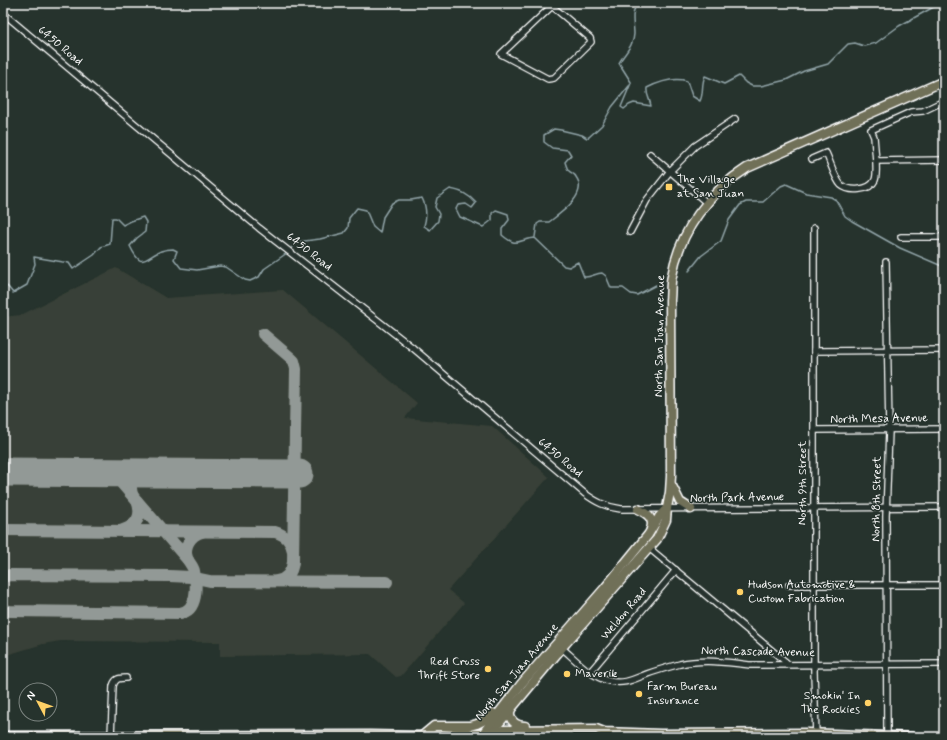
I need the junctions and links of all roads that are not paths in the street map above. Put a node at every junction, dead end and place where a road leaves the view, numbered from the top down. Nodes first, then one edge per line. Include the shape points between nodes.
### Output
1 (552, 4) edge
2 (3, 13) edge
3 (944, 81) edge
4 (944, 101) edge
5 (735, 119) dead end
6 (650, 154) dead end
7 (812, 159) dead end
8 (944, 160) edge
9 (876, 161) junction
10 (670, 171) junction
11 (707, 203) junction
12 (814, 228) dead end
13 (630, 232) dead end
14 (901, 237) dead end
15 (944, 237) edge
16 (886, 262) dead end
17 (887, 350) junction
18 (944, 350) edge
19 (814, 351) junction
20 (944, 429) edge
21 (814, 430) junction
22 (889, 430) junction
23 (671, 484) junction
24 (604, 506) joint
25 (886, 507) junction
26 (944, 507) edge
27 (667, 508) junction
28 (814, 508) junction
29 (638, 509) junction
30 (691, 509) junction
31 (651, 531) junction
32 (649, 548) junction
33 (676, 570) junction
34 (789, 585) dead end
35 (815, 586) junction
36 (886, 586) junction
37 (944, 586) edge
38 (562, 648) junction
39 (788, 664) junction
40 (944, 664) edge
41 (814, 665) junction
42 (887, 665) junction
43 (590, 672) junction
44 (126, 678) dead end
45 (522, 683) junction
46 (511, 709) junction
47 (560, 729) junction
48 (604, 732) junction
49 (816, 735) edge
50 (3, 736) edge
51 (111, 736) edge
52 (481, 736) edge
53 (887, 736) edge
54 (422, 737) edge
55 (492, 737) edge
56 (597, 737) edge
57 (912, 737) edge

1 - 1 street via 501,54 548,79 554,78 591,42 590,38
2 - 24 street, 6450 Road via 244,216 413,348 584,493
3 - 11 highway, North San Juan Avenue via 747,168 729,181
4 - 9 street via 871,130
5 - 10 street via 694,146
6 - 10 street
7 - 9 street via 826,153 841,184 856,189 870,186 875,179
8 - 9 street
10 - 11 street
10 - 13 street via 647,200
11 - 23 highway, North San Juan Avenue via 681,245 671,277
12 - 19 street, North 9th Street
14 - 15 street
16 - 17 street, North 8th Street
17 - 18 street
17 - 19 street
17 - 22 street, North 8th Street
19 - 21 street, North 9th Street
20 - 22 street, North Mesa Avenue
21 - 22 street, North Mesa Avenue
21 - 28 street, North 9th Street
22 - 25 street, North 8th Street
23 - 27 highway, North San Juan Avenue
23 - 30 highway via 678,500
24 - 29 street, North Park Avenue
25 - 26 street, North Park Avenue
25 - 28 street, North Park Avenue
25 - 36 street, North 8th Street
27 - 29 street, North Park Avenue
27 - 30 street, North Park Avenue
27 - 31 highway, North San Juan Avenue via 658,517
27 - 32 highway, North San Juan Avenue via 666,520
28 - 30 street, North Park Avenue
28 - 35 street, North 9th Street
29 - 31 highway via 650,517
31 - 45 highway, North San Juan Avenue
32 - 33 street
32 - 38 highway, North San Juan Avenue
33 - 39 street
33 - 43 street, Weldon Road
34 - 35 street
35 - 36 street
35 - 41 street, North 9th Street
36 - 37 street
36 - 42 street, North 8th Street
38 - 43 street, North Cascade Avenue
38 - 46 highway, North San Juan Avenue
39 - 41 street, North Cascade Avenue
39 - 43 street, North Cascade Avenue via 750,665 698,661 620,683 603,679
40 - 42 street, North Cascade Avenue
41 - 42 street, North Cascade Avenue
41 - 49 street, North 9th Street
42 - 53 street, North 8th Street
44 - 51 street via 114,681
45 - 52 highway, North San Juan Avenue
45 - 54 highway via 485,720 470,726 434,726
46 - 47 highway via 510,719 519,726 553,726
46 - 52 highway, North San Juan Avenue via 496,727
47 - 48 highway via 596,729
47 - 52 highway via 503,730
48 - 49 highway
48 - 56 highway
49 - 53 highway
50 - 51 highway
51 - 54 highway
52 - 54 highway via 458,734
52 - 55 highway
53 - 57 highway

